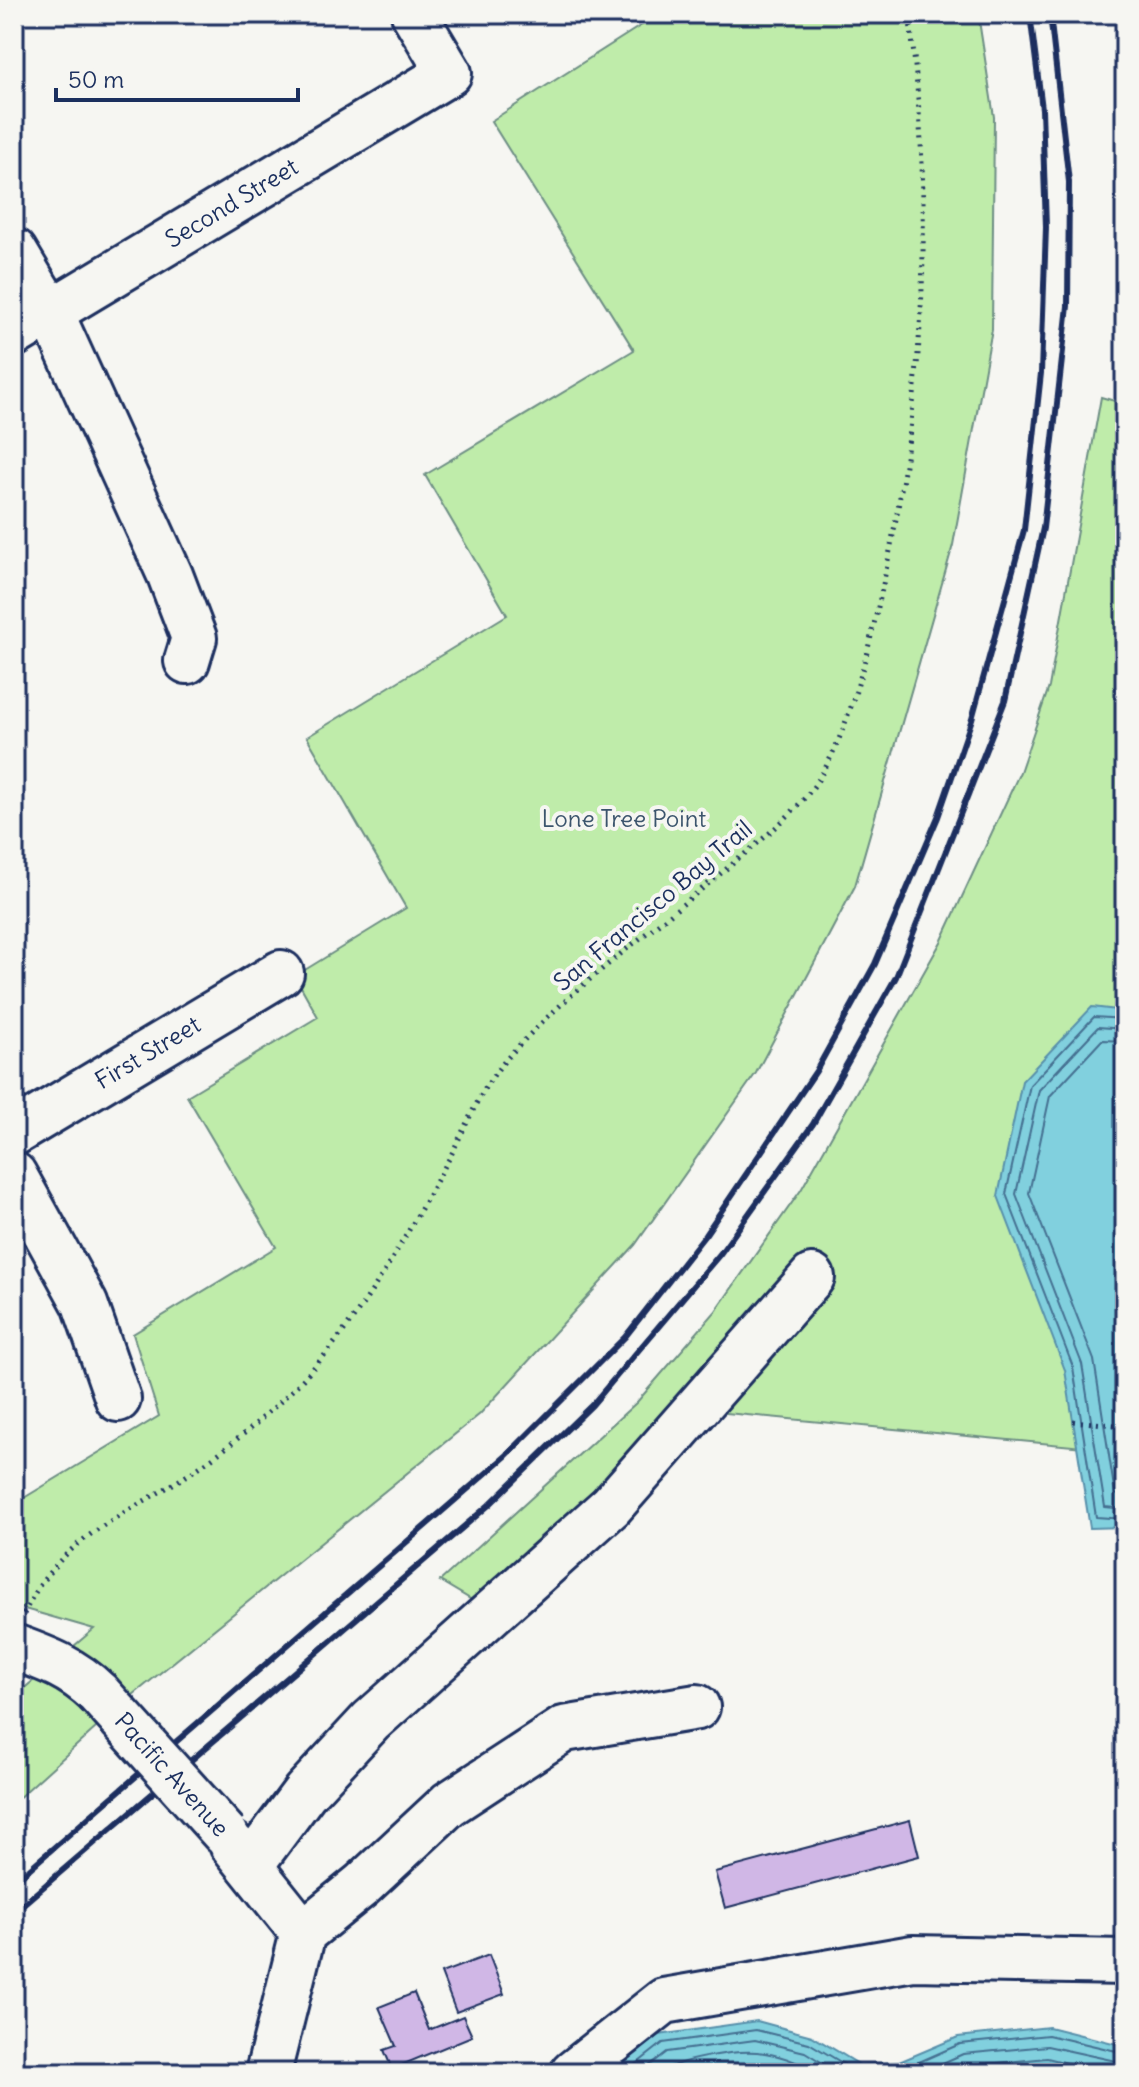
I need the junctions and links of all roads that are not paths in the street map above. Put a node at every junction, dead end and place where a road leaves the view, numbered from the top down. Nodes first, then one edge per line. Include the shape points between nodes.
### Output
1 (414, 14) edge
2 (14, 251) edge
3 (32, 324) edge
4 (187, 661) dead end
5 (281, 973) dead end
6 (14, 1133) edge
7 (14, 1175) edge
8 (812, 1277) dead end
9 (118, 1399) dead end
10 (18, 1633) edge
11 (697, 1707) dead end
12 (238, 1850) junction
13 (303, 1933) junction
14 (1125, 1962) edge
15 (268, 2073) edge
16 (573, 2073) edge

1 - 3 street, Second Street via 449,73
2 - 3 street
3 - 4 street via 104,432 170,575 194,638
5 - 6 street, First Street
7 - 9 street via 85,1304
8 - 12 street via 611,1506 371,1721 305,1792
10 - 12 street, Pacific Avenue, bridge via 98,1693
11 - 13 street via 564,1729 449,1804
12 - 13 street, Pacific Avenue
13 - 15 street
14 - 16 street via 913,1958 664,2001

